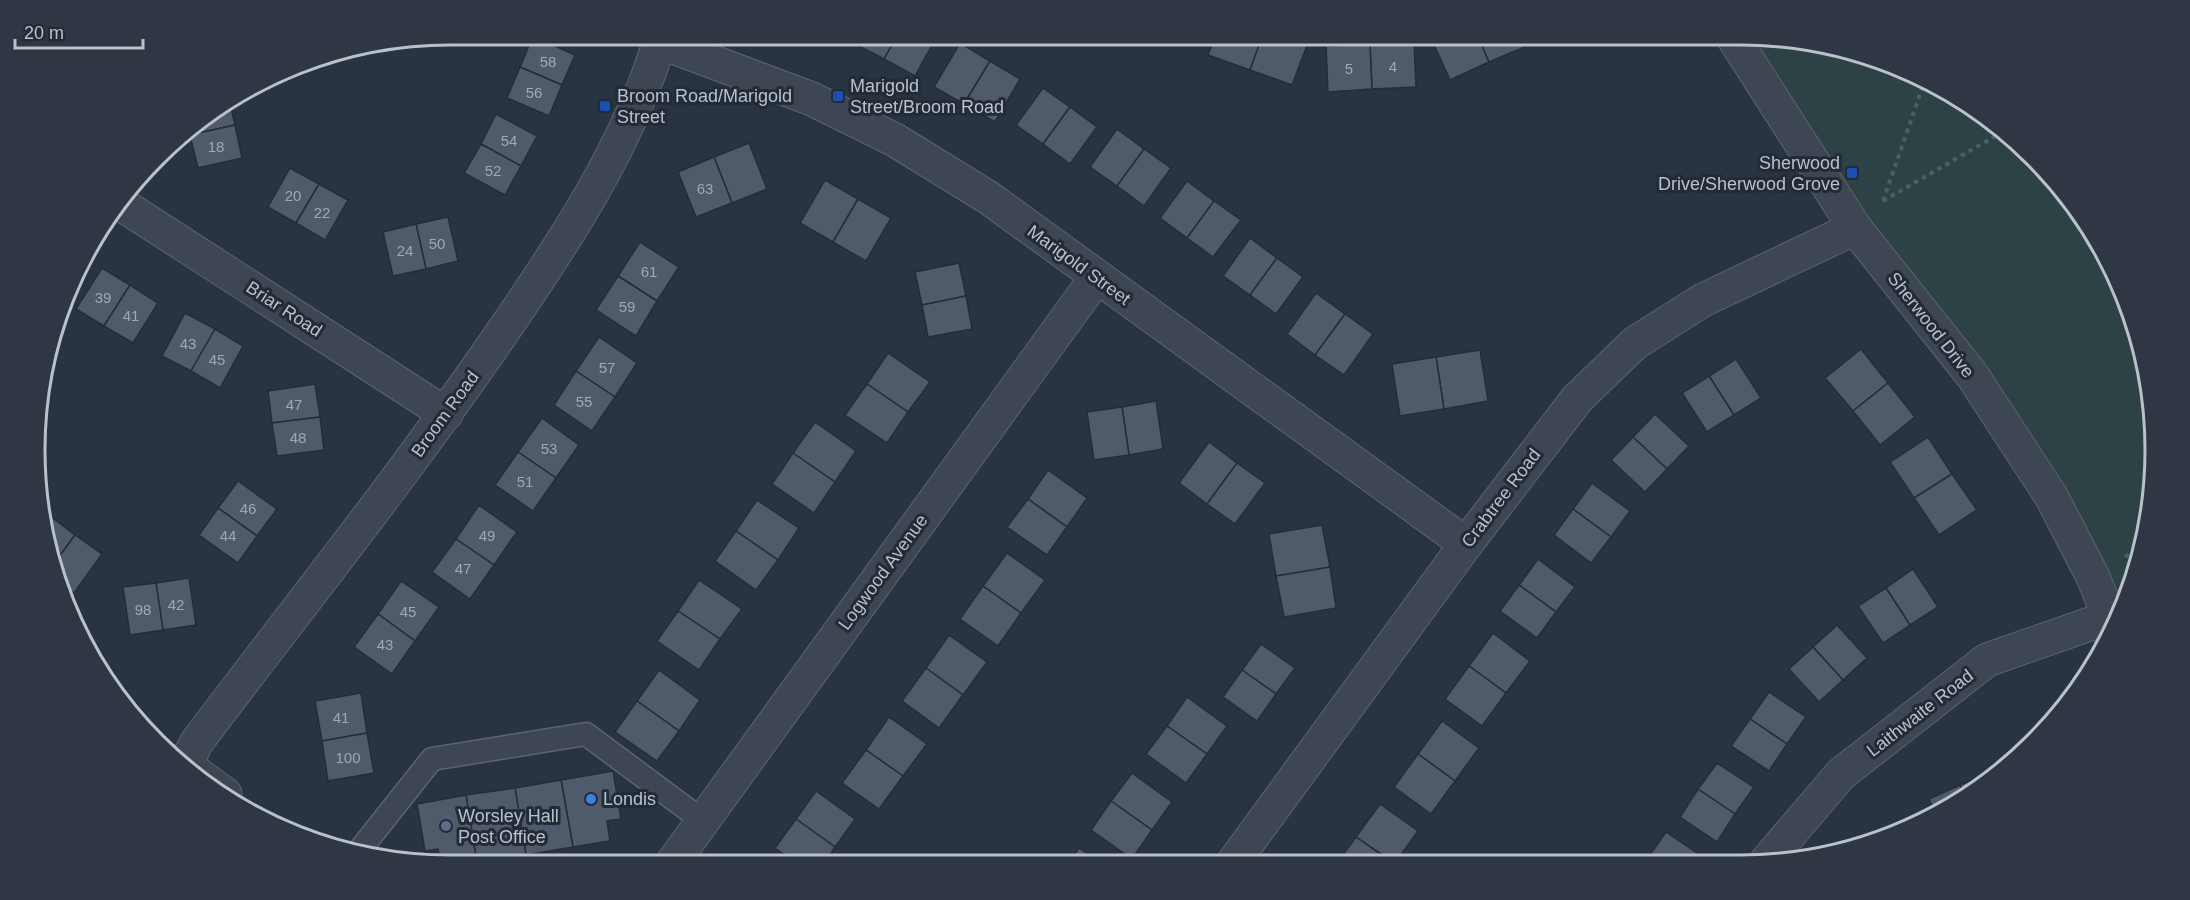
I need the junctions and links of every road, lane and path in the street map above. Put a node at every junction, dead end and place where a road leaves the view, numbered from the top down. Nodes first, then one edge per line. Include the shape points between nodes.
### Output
1 (658, 45) edge
2 (678, 45) edge
3 (1738, 45) edge
4 (1922, 89) edge
5 (1995, 136) edge
6 (1883, 201) junction
7 (126, 207) edge
8 (1855, 228) junction
9 (1096, 278) junction
10 (446, 414) junction
11 (1466, 544) junction
12 (2109, 616) edge
13 (2105, 624) edge
14 (187, 758) edge
15 (703, 821) junction
16 (363, 845) edge
17 (1773, 853) edge
18 (678, 855) edge
19 (1239, 855) edge

1 - 10 street, Broom Road via 623,133 558,252
2 - 9 street, Marigold Street via 812,99 895,140 989,198
3 - 8 street, Sherwood Drive
4 - 6 path
5 - 6 path
6 - 8 path
7 - 10 street, Briar Road
8 - 11 street, Crabtree Road via 1703,300 1635,342 1577,399
8 - 12 street, Sherwood Drive via 1978,384 2051,496
9 - 11 street, Marigold Street
9 - 15 street, Logwood Avenue
10 - 14 street, Broom Road
11 - 19 street, Crabtree Road
13 - 17 street, Laithwaite Road via 1987,660 1841,774
15 - 16 lane via 586,734 432,759
15 - 18 street, Logwood Avenue

